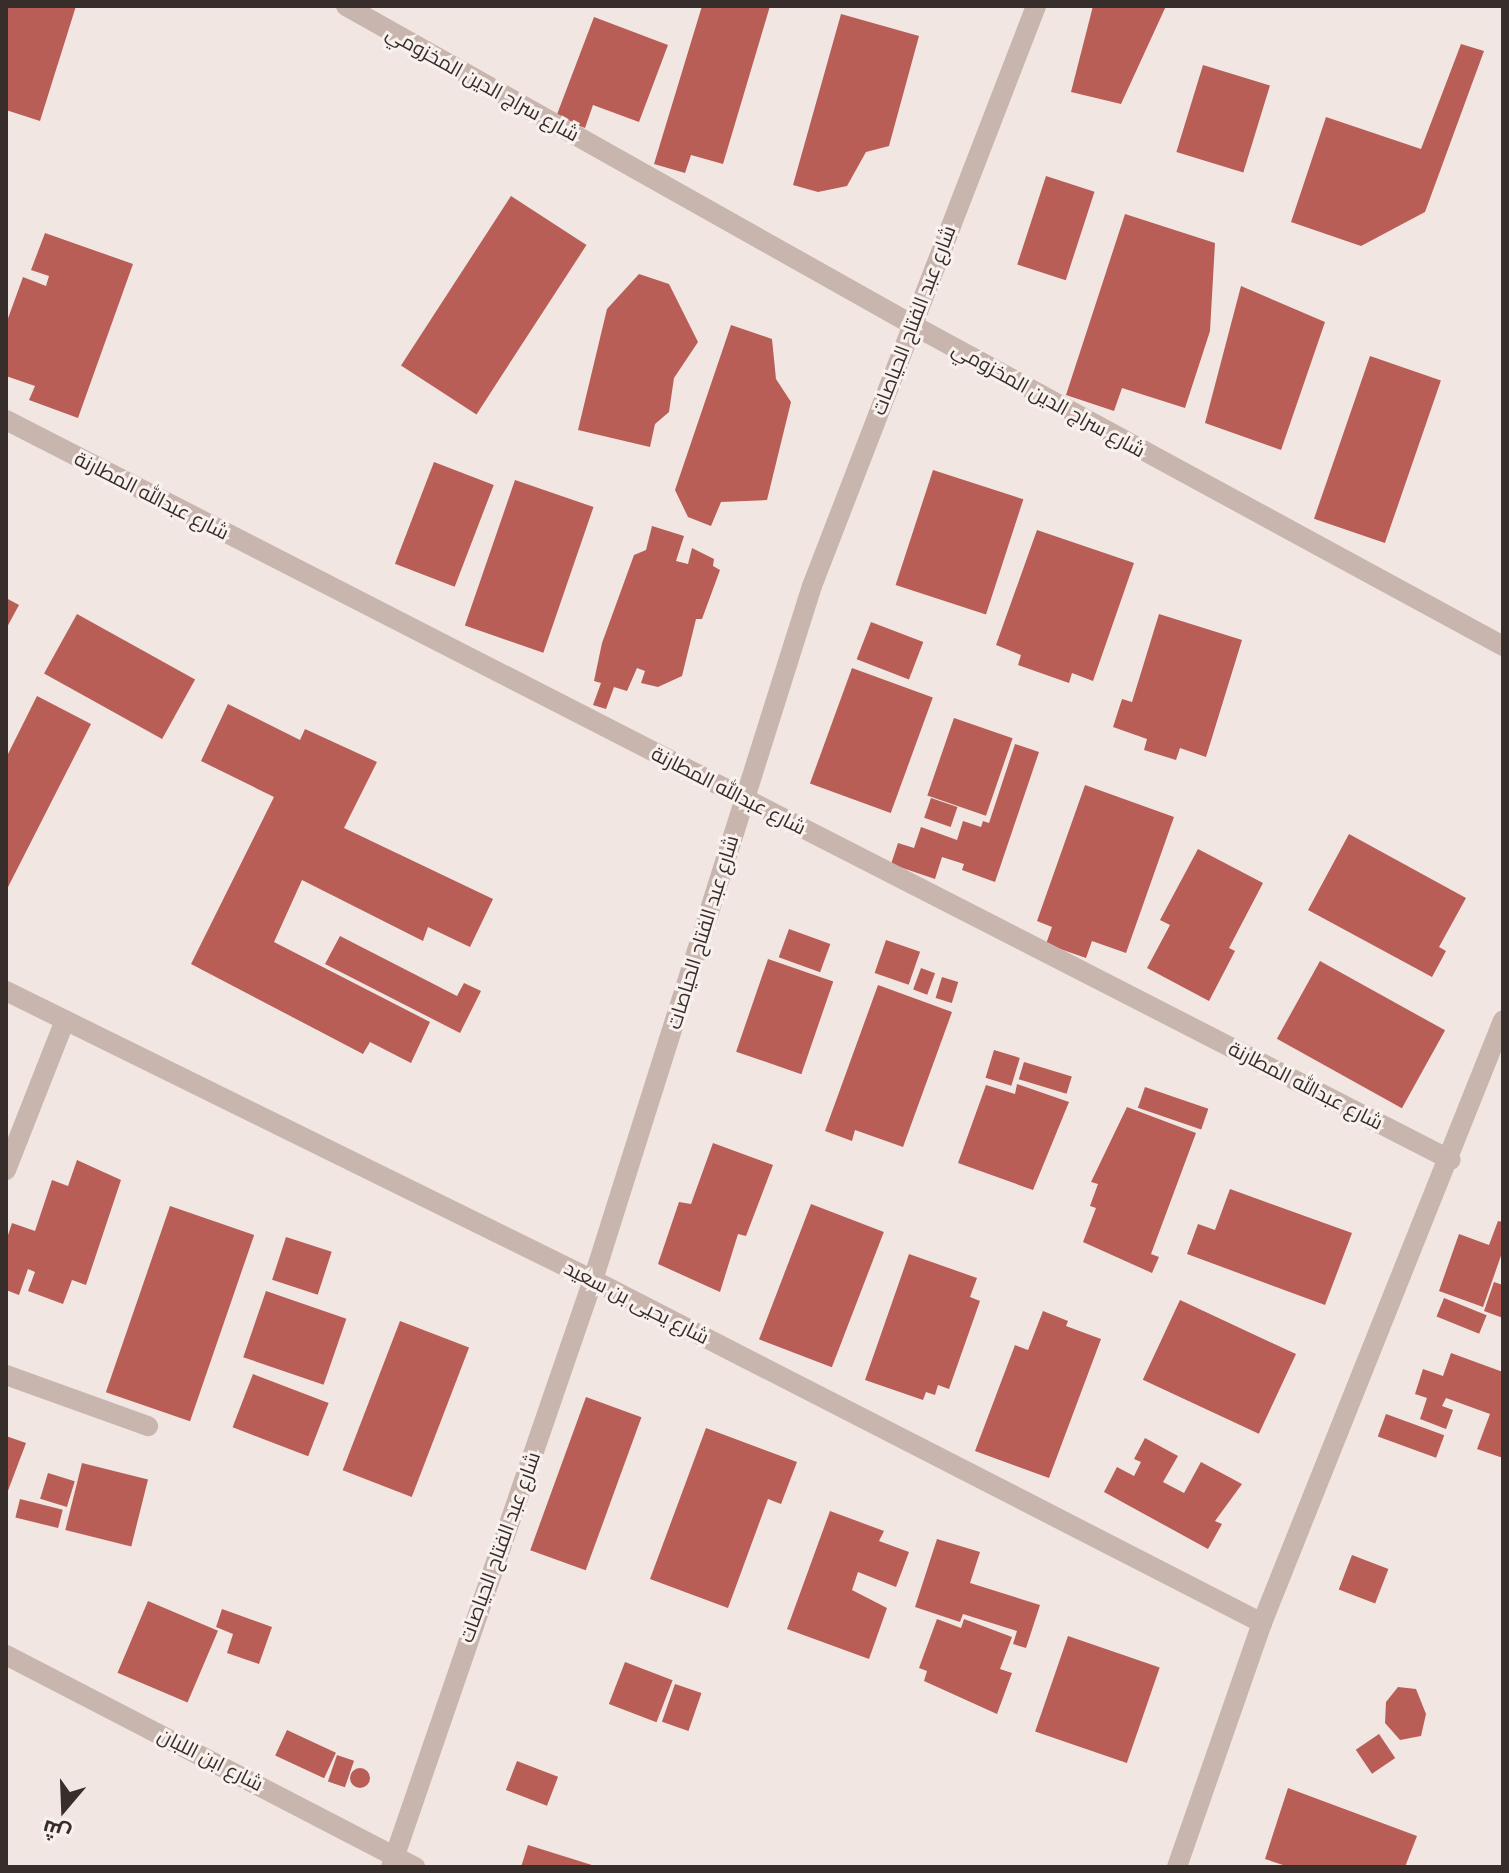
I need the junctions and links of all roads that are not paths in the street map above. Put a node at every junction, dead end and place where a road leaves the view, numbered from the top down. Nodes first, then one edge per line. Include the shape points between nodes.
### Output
1 (346, 6) edge
2 (1036, 6) edge
3 (911, 324) junction
4 (6, 420) edge
5 (1503, 646) edge
6 (744, 798) junction
7 (6, 991) edge
8 (65, 1020) junction
9 (1503, 1020) edge
10 (1451, 1160) junction
11 (6, 1170) edge
12 (593, 1280) junction
13 (6, 1375) edge
14 (148, 1426) dead end
15 (1262, 1623) junction
16 (6, 1655) edge
17 (394, 1860) edge
18 (415, 1867) edge
19 (1177, 1867) edge

1 - 3 street, شارع سراج الدين المخزومي
2 - 3 street, شارع عبد الفتاح الحياصات
3 - 5 street, شارع سراج الدين المخزومي
3 - 6 street, شارع عبد الفتاح الحياصات via 812,586
4 - 6 street, شارع عبدالله المطارنة
6 - 10 street, شارع عبدالله المطارنة
6 - 12 street, شارع عبد الفتاح الحياصات
7 - 8 street, شارع يحيى بن سعيد
8 - 11 street
8 - 12 street, شارع يحيى بن سعيد
9 - 10 street
10 - 15 street
12 - 15 street, شارع يحيى بن سعيد
12 - 17 street, شارع عبد الفتاح الحياصات via 445,1699
13 - 14 street
15 - 19 street
16 - 17 street, شارع ابن اللبان
17 - 18 street, شارع ابن اللبان

